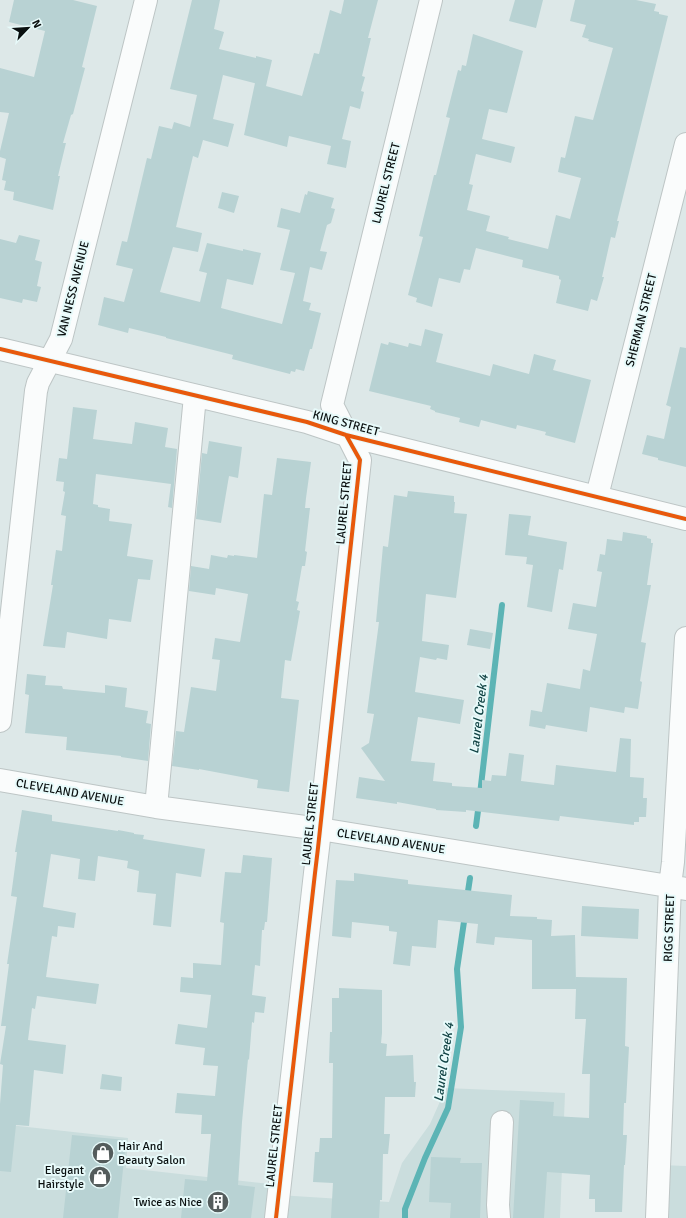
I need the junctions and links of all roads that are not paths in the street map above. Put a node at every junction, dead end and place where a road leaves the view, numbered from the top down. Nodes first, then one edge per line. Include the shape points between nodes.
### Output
1 (146, 0) edge
2 (431, 0) edge
3 (686, 144) edge
4 (0, 349) edge
5 (49, 360) junction
6 (195, 396) junction
7 (346, 435) junction
8 (597, 496) junction
9 (686, 519) edge
10 (686, 638) edge
11 (0, 721) edge
12 (0, 780) edge
13 (156, 807) junction
14 (320, 829) junction
15 (678, 888) edge
16 (502, 1122) dead end
17 (276, 1218) edge
18 (499, 1218) edge
19 (657, 1218) edge

1 - 5 street, VAN NESS AVENUE via 61,339
2 - 7 street, LAUREL STREET via 332,405
3 - 8 street, SHERMAN STREET
4 - 5 street, KING STREET
5 - 6 street, KING STREET
5 - 11 street, VAN NESS AVENUE via 36,391
6 - 7 street, KING STREET via 307,422
6 - 13 street
7 - 8 street, KING STREET
7 - 14 street, LAUREL STREET via 360,460
8 - 9 street, KING STREET
10 - 15 street, RIGG STREET via 673,862
12 - 13 street, CLEVELAND AVENUE
13 - 14 street, CLEVELAND AVENUE
14 - 15 street, CLEVELAND AVENUE
14 - 17 street, LAUREL STREET
15 - 19 street, RIGG STREET
16 - 18 street

